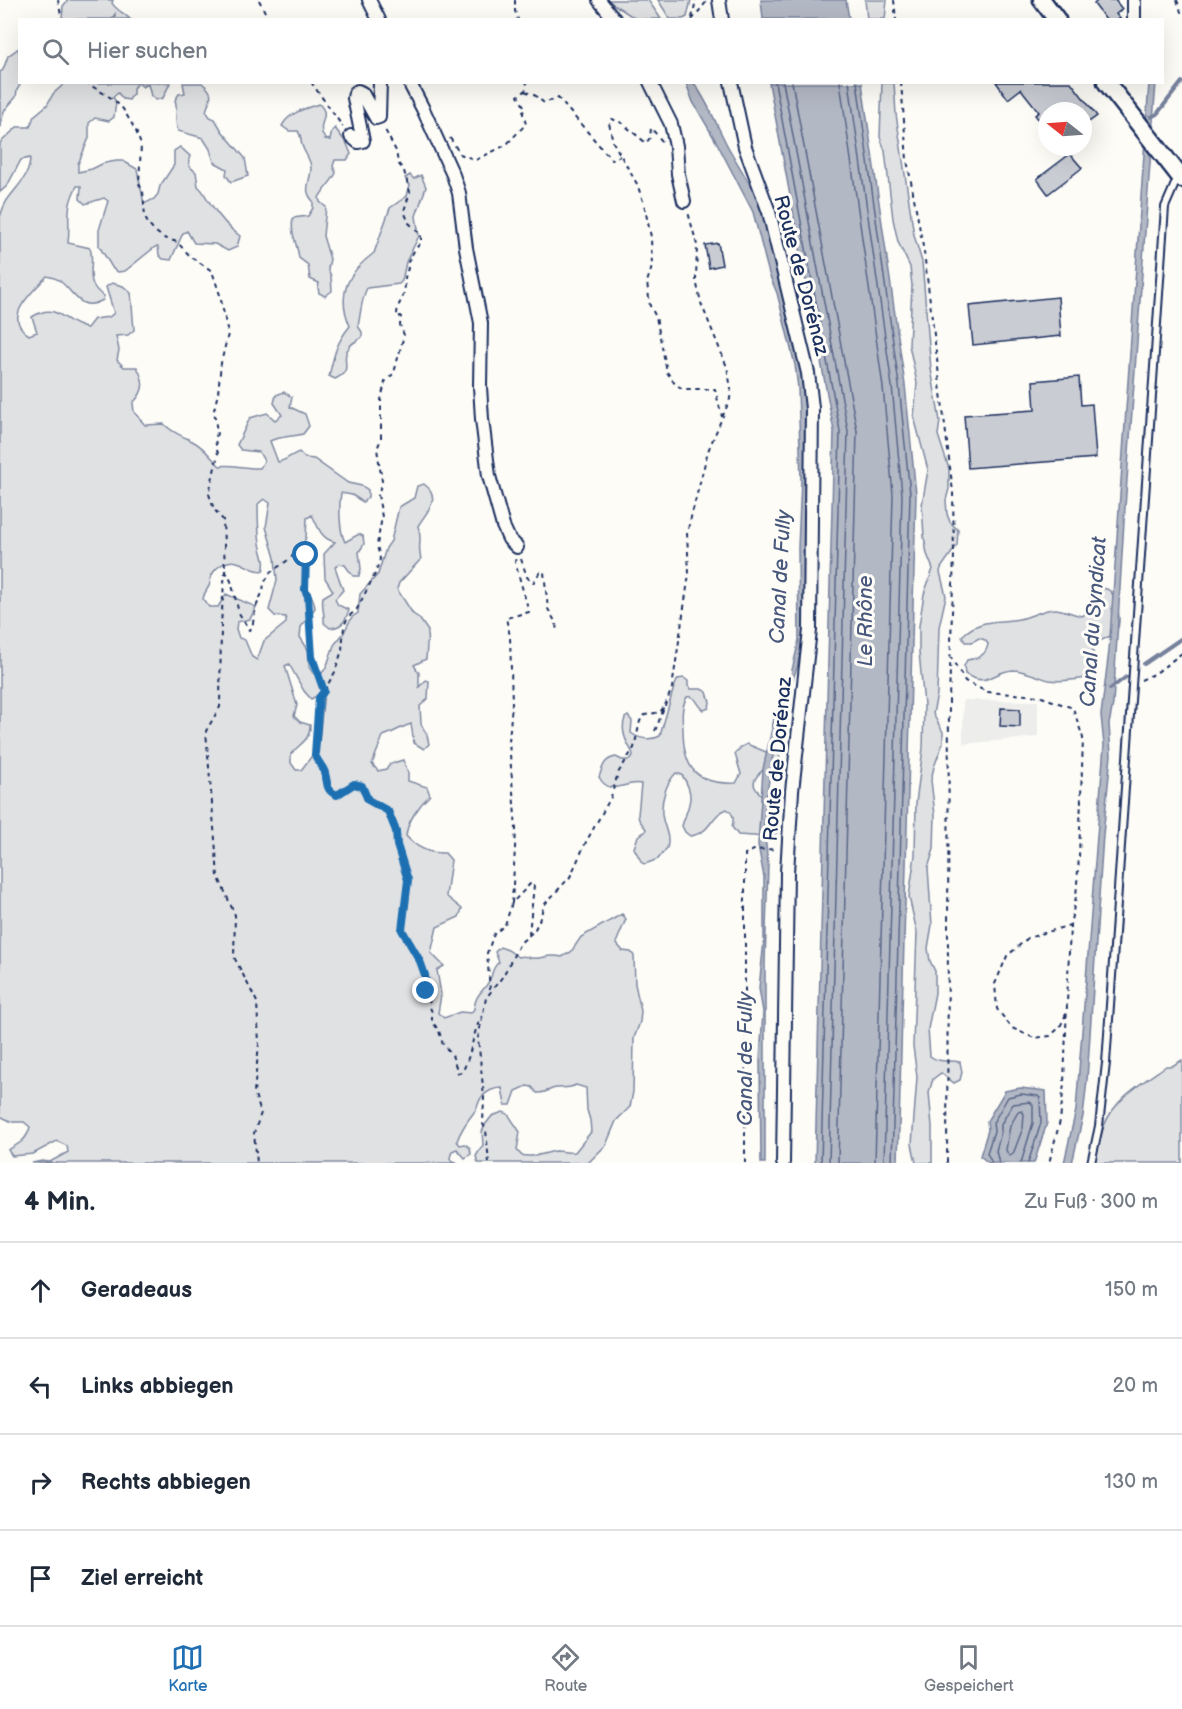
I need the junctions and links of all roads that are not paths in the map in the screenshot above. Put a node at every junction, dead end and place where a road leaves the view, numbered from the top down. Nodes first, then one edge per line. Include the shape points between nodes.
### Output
1 (368, 0) edge
2 (599, 0) edge
3 (720, 0) edge
4 (1042, 0) edge
5 (1134, 0) edge
6 (372, 18) edge
7 (378, 18) edge
8 (613, 18) edge
9 (722, 18) edge
10 (1056, 18) edge
11 (1134, 18) edge
12 (380, 84) edge
13 (410, 84) edge
14 (651, 84) edge
15 (731, 84) edge
16 (1111, 84) edge
17 (351, 136) road end
18 (1178, 172) edge
19 (684, 201) road end
20 (517, 547) road end
21 (783, 1163) edge
22 (1091, 1163) edge

1 - 6 street
1 - 7 street
2 - 8 street
3 - 9 street
4 - 10 main road
5 - 11 street
12 - 17 street via 379,117 376,118 362,93 355,93 363,141
13 - 20 street via 459,193 481,323 481,408 489,476 503,526
14 - 19 street via 671,124
15 - 21 street, Route de Dorénaz via 745,147 774,231 811,390 810,630 788,849
16 - 18 main road
18 - 22 lane via 1165,207 1104,1090

